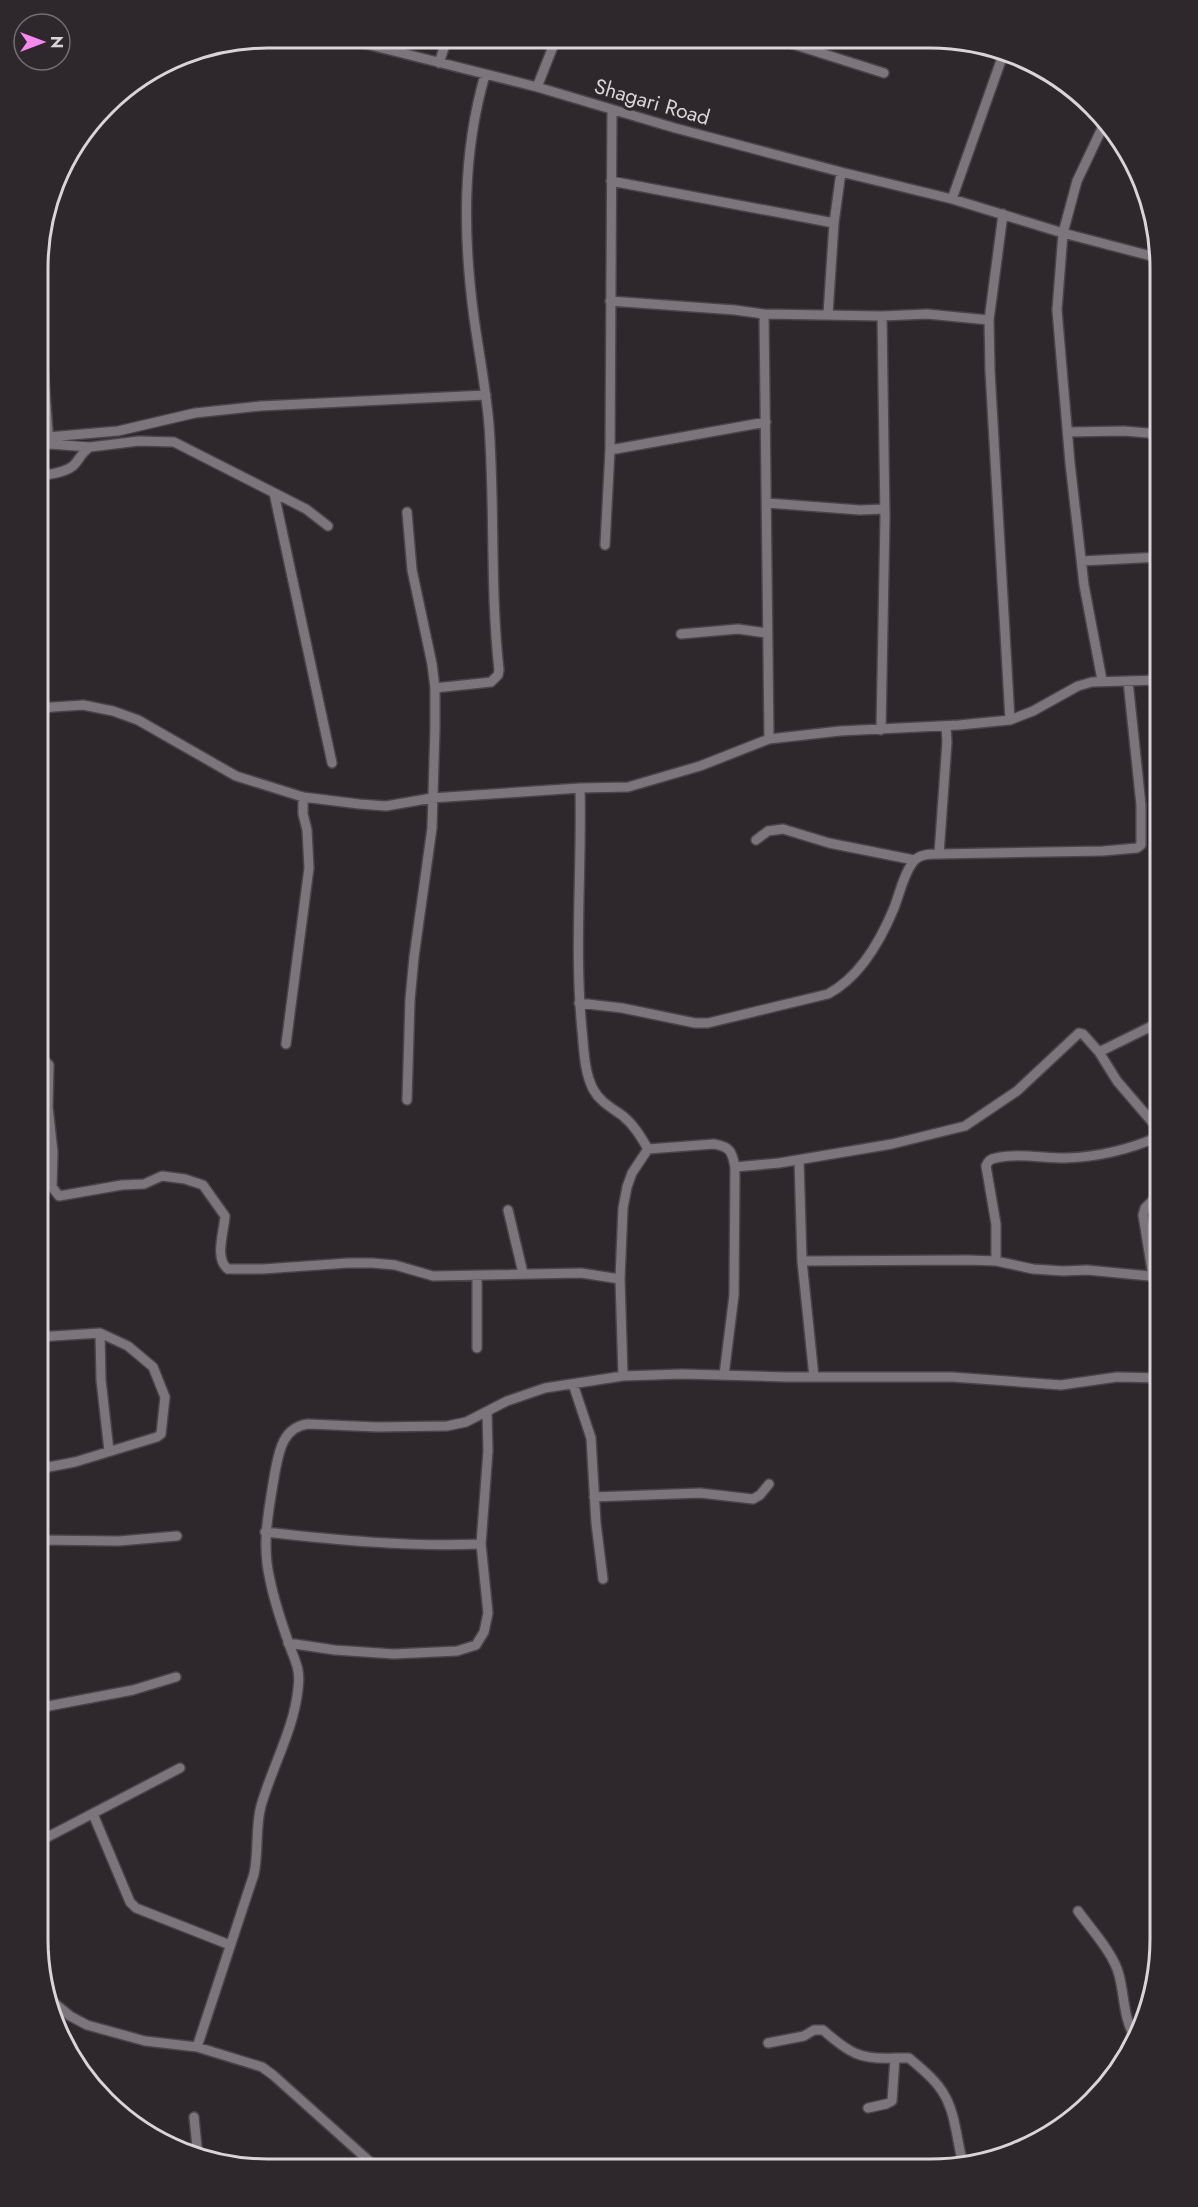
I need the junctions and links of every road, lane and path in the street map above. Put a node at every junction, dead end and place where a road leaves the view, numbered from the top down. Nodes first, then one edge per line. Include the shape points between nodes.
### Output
1 (381, 48) edge
2 (444, 48) edge
3 (552, 48) edge
4 (805, 48) edge
5 (1001, 60) edge
6 (439, 63) junction
7 (884, 73) dead end
8 (485, 75) junction
9 (537, 87) junction
10 (612, 110) junction
11 (1102, 131) edge
12 (841, 172) junction
13 (611, 181) junction
14 (952, 199) junction
15 (1004, 214) junction
16 (834, 223) junction
17 (1063, 233) junction
18 (1150, 256) edge
19 (610, 301) junction
20 (764, 314) junction
21 (828, 314) junction
22 (882, 316) junction
23 (989, 320) junction
24 (486, 395) junction
25 (766, 422) junction
26 (1068, 432) junction
27 (1150, 433) edge
28 (48, 442) edge
29 (48, 442) edge
30 (90, 447) junction
31 (610, 450) junction
32 (48, 474) edge
33 (274, 493) junction
34 (767, 503) junction
35 (885, 509) junction
36 (407, 512) dead end
37 (328, 526) dead end
38 (605, 545) dead end
39 (1150, 558) edge
40 (1082, 561) junction
41 (767, 633) junction
42 (681, 634) dead end
43 (1150, 680) edge
44 (1102, 681) junction
45 (1128, 681) junction
46 (435, 688) junction
47 (48, 707) edge
48 (1010, 720) junction
49 (946, 726) junction
50 (881, 730) junction
51 (769, 739) junction
52 (332, 763) dead end
53 (580, 788) junction
54 (303, 797) junction
55 (432, 798) junction
56 (756, 840) dead end
57 (939, 854) junction
58 (914, 860) junction
59 (579, 1003) junction
60 (1150, 1027) edge
61 (286, 1044) dead end
62 (1099, 1052) junction
63 (48, 1065) edge
64 (407, 1100) dead end
65 (48, 1107) edge
66 (48, 1107) edge
67 (1150, 1119) edge
68 (1150, 1140) edge
69 (648, 1149) junction
70 (799, 1160) junction
71 (735, 1167) junction
72 (1150, 1203) edge
73 (508, 1210) dead end
74 (1150, 1248) edge
75 (802, 1261) junction
76 (996, 1261) junction
77 (523, 1273) junction
78 (477, 1276) junction
79 (1150, 1276) edge
80 (620, 1279) junction
81 (100, 1333) junction
82 (48, 1337) edge
83 (477, 1348) dead end
84 (623, 1376) junction
85 (724, 1376) junction
86 (814, 1377) junction
87 (1150, 1378) edge
88 (573, 1384) junction
89 (487, 1412) junction
90 (109, 1451) junction
91 (48, 1467) edge
92 (768, 1484) dead end
93 (594, 1497) junction
94 (265, 1532) junction
95 (177, 1536) dead end
96 (48, 1540) edge
97 (481, 1544) junction
98 (603, 1579) dead end
99 (288, 1643) junction
100 (176, 1677) dead end
101 (48, 1706) edge
102 (180, 1768) dead end
103 (93, 1814) junction
104 (48, 1837) edge
105 (1078, 1911) dead end
106 (230, 1944) junction
107 (59, 2007) edge
108 (1130, 2029) edge
109 (768, 2043) dead end
110 (196, 2047) junction
111 (895, 2058) junction
112 (868, 2108) dead end
113 (194, 2117) dead end
114 (197, 2147) edge
115 (961, 2157) edge
116 (367, 2159) edge

1 - 6 street, Shagari Road
2 - 6 street
3 - 9 street
4 - 7 street
5 - 14 street
6 - 8 street, Shagari Road
8 - 9 street, Shagari Road
8 - 24 street via 473,126 465,198 474,314
9 - 10 street, Shagari Road
10 - 12 street, Shagari Road
10 - 13 street
11 - 17 street via 1077,181
12 - 14 street, Shagari Road
12 - 16 street
13 - 16 street
13 - 19 street
14 - 15 street, Shagari Road
15 - 17 street, Shagari Road
15 - 23 street
16 - 21 street
17 - 18 street, Shagari Road
17 - 26 street via 1057,310
19 - 20 street
19 - 31 street
20 - 21 street
20 - 25 street
21 - 22 street
22 - 23 street via 927,314
22 - 35 street
23 - 48 street
24 - 28 street via 195,413
24 - 46 street via 499,670 491,682
25 - 31 street
25 - 34 street
26 - 27 street
26 - 40 street
29 - 30 street
30 - 32 street via 73,466
30 - 33 street via 139,441 174,442
31 - 38 street
33 - 37 street via 306,509
33 - 52 street
34 - 35 street
34 - 41 street
35 - 50 street
36 - 46 street via 412,570
39 - 40 street
40 - 44 street
41 - 42 street via 738,629
41 - 51 street
43 - 45 street
44 - 45 street
44 - 48 street via 1078,686
45 - 57 street via 1141,805 1141,845 1104,851
46 - 55 street
47 - 54 street via 83,705 113,711 138,720 236,776
48 - 49 street
49 - 50 street
49 - 57 street
50 - 51 street
51 - 53 street via 700,766 628,787
53 - 55 street
53 - 59 street
54 - 55 street via 386,806
54 - 61 street via 309,868
55 - 64 street via 432,828 410,1000
56 - 58 street via 768,831 783,829 829,843
57 - 58 street
58 - 59 street via 880,939 843,986 828,994 708,1023
59 - 69 street via 584,1055 593,1090 634,1128
60 - 62 street
62 - 67 street via 1117,1081
62 - 70 street via 1079,1033 1017,1091 965,1126
63 - 65 street
66 - 78 street via 52,1187 59,1196 144,1184 160,1176 203,1185 225,1216 222,1262 228,1269 372,1263 433,1276
68 - 76 street via 1067,1158 1006,1157 989,1161 986,1166 996,1224
69 - 71 street via 725,1146 732,1153
69 - 80 street via 627,1187
70 - 71 street
70 - 75 street
71 - 85 street via 734,1295
72 - 74 street via 1143,1215
73 - 77 street
75 - 76 street
75 - 86 street
76 - 79 street via 1033,1269
77 - 78 street
77 - 80 street via 581,1273
78 - 83 street
80 - 84 street
81 - 82 street
81 - 90 street
81 - 90 street via 128,1346 153,1367 165,1397 159,1435
84 - 85 street
84 - 88 street
85 - 86 street
86 - 87 street via 952,1377 1061,1385 1117,1377
88 - 89 street via 528,1393
88 - 93 street via 591,1438
89 - 94 street via 447,1426 300,1425 285,1438 278,1453
89 - 97 street
90 - 91 street
92 - 93 street via 753,1499 700,1493
93 - 98 street
94 - 97 street via 387,1544
94 - 99 street via 270,1580
95 - 96 street via 119,1541
97 - 99 street via 488,1613 476,1645 457,1651 394,1654
99 - 106 street via 299,1674 297,1695 260,1808 254,1874
100 - 101 street via 133,1690
102 - 103 street
103 - 104 street
103 - 106 street via 136,1908
105 - 108 street via 1119,1973
106 - 110 street
107 - 110 street via 95,2028 146,2041
109 - 111 street via 823,2031 860,2056
110 - 116 street via 262,2067
111 - 112 street via 892,2101
111 - 115 street via 909,2058 944,2093
113 - 114 street

